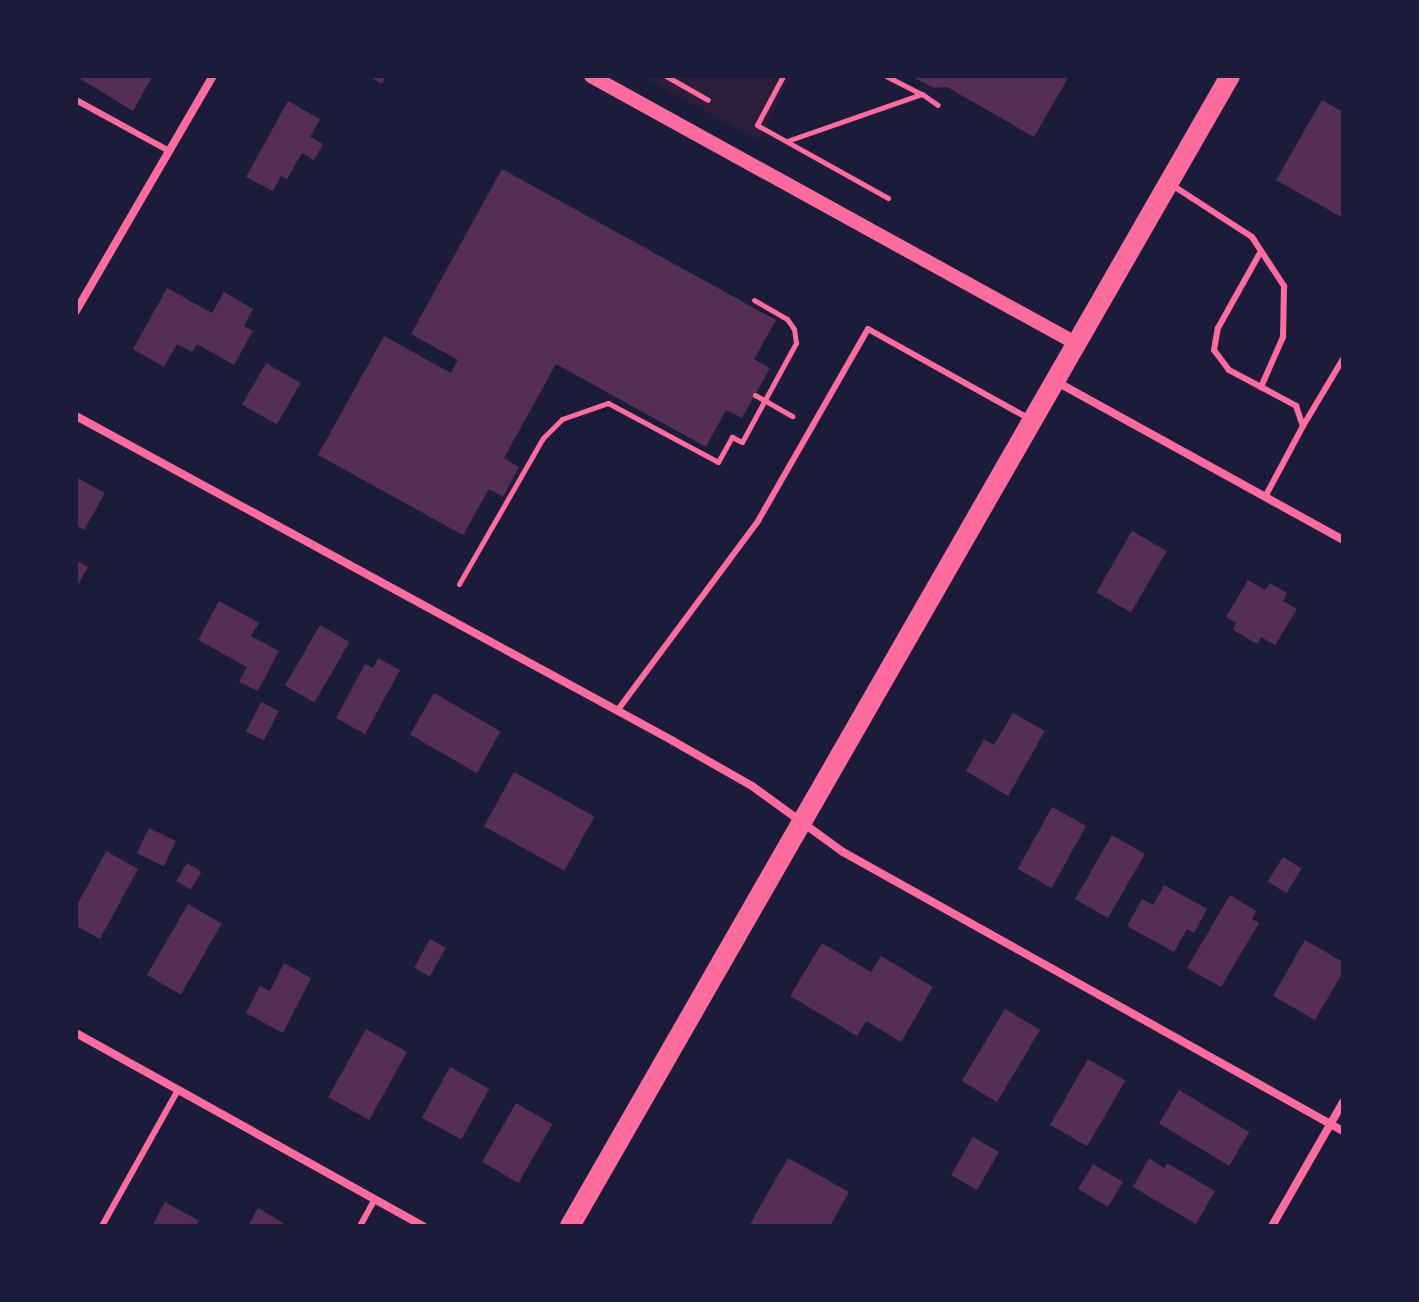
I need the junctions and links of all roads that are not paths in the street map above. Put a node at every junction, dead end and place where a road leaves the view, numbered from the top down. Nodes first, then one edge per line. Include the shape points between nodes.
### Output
1 (213, 76) edge
2 (591, 76) edge
3 (1230, 76) edge
4 (76, 100) edge
5 (169, 151) junction
6 (1169, 183) junction
7 (1261, 251) junction
8 (76, 311) edge
9 (1077, 344) junction
10 (1343, 359) edge
11 (1056, 382) junction
12 (1261, 387) junction
13 (76, 416) edge
14 (1033, 421) junction
15 (1303, 426) junction
16 (1265, 497) junction
17 (1343, 540) edge
18 (617, 711) junction
19 (801, 823) junction
20 (76, 1033) edge
21 (178, 1090) junction
22 (1343, 1102) edge
23 (1330, 1123) junction
24 (1343, 1131) edge
25 (375, 1199) junction
26 (102, 1226) edge
27 (360, 1226) edge
28 (423, 1226) edge
29 (570, 1226) edge
30 (1272, 1226) edge

1 - 5 street
2 - 9 street
3 - 6 main road
4 - 5 lane
5 - 8 street
6 - 7 lane via 1252,237
6 - 9 main road
7 - 12 lane via 1284,286 1283,337
7 - 12 lane via 1218,328 1214,350 1229,370
9 - 11 main road
10 - 15 lane
11 - 14 main road
11 - 16 street
12 - 15 lane via 1296,406
13 - 18 street
14 - 18 lane via 868,329 758,521
14 - 19 main road
15 - 16 lane
16 - 17 street
18 - 19 street via 752,786
19 - 23 street via 843,852
19 - 29 main road
20 - 21 street
21 - 25 street
21 - 26 lane
22 - 23 street
23 - 24 street
23 - 30 street
25 - 27 lane
25 - 28 street

